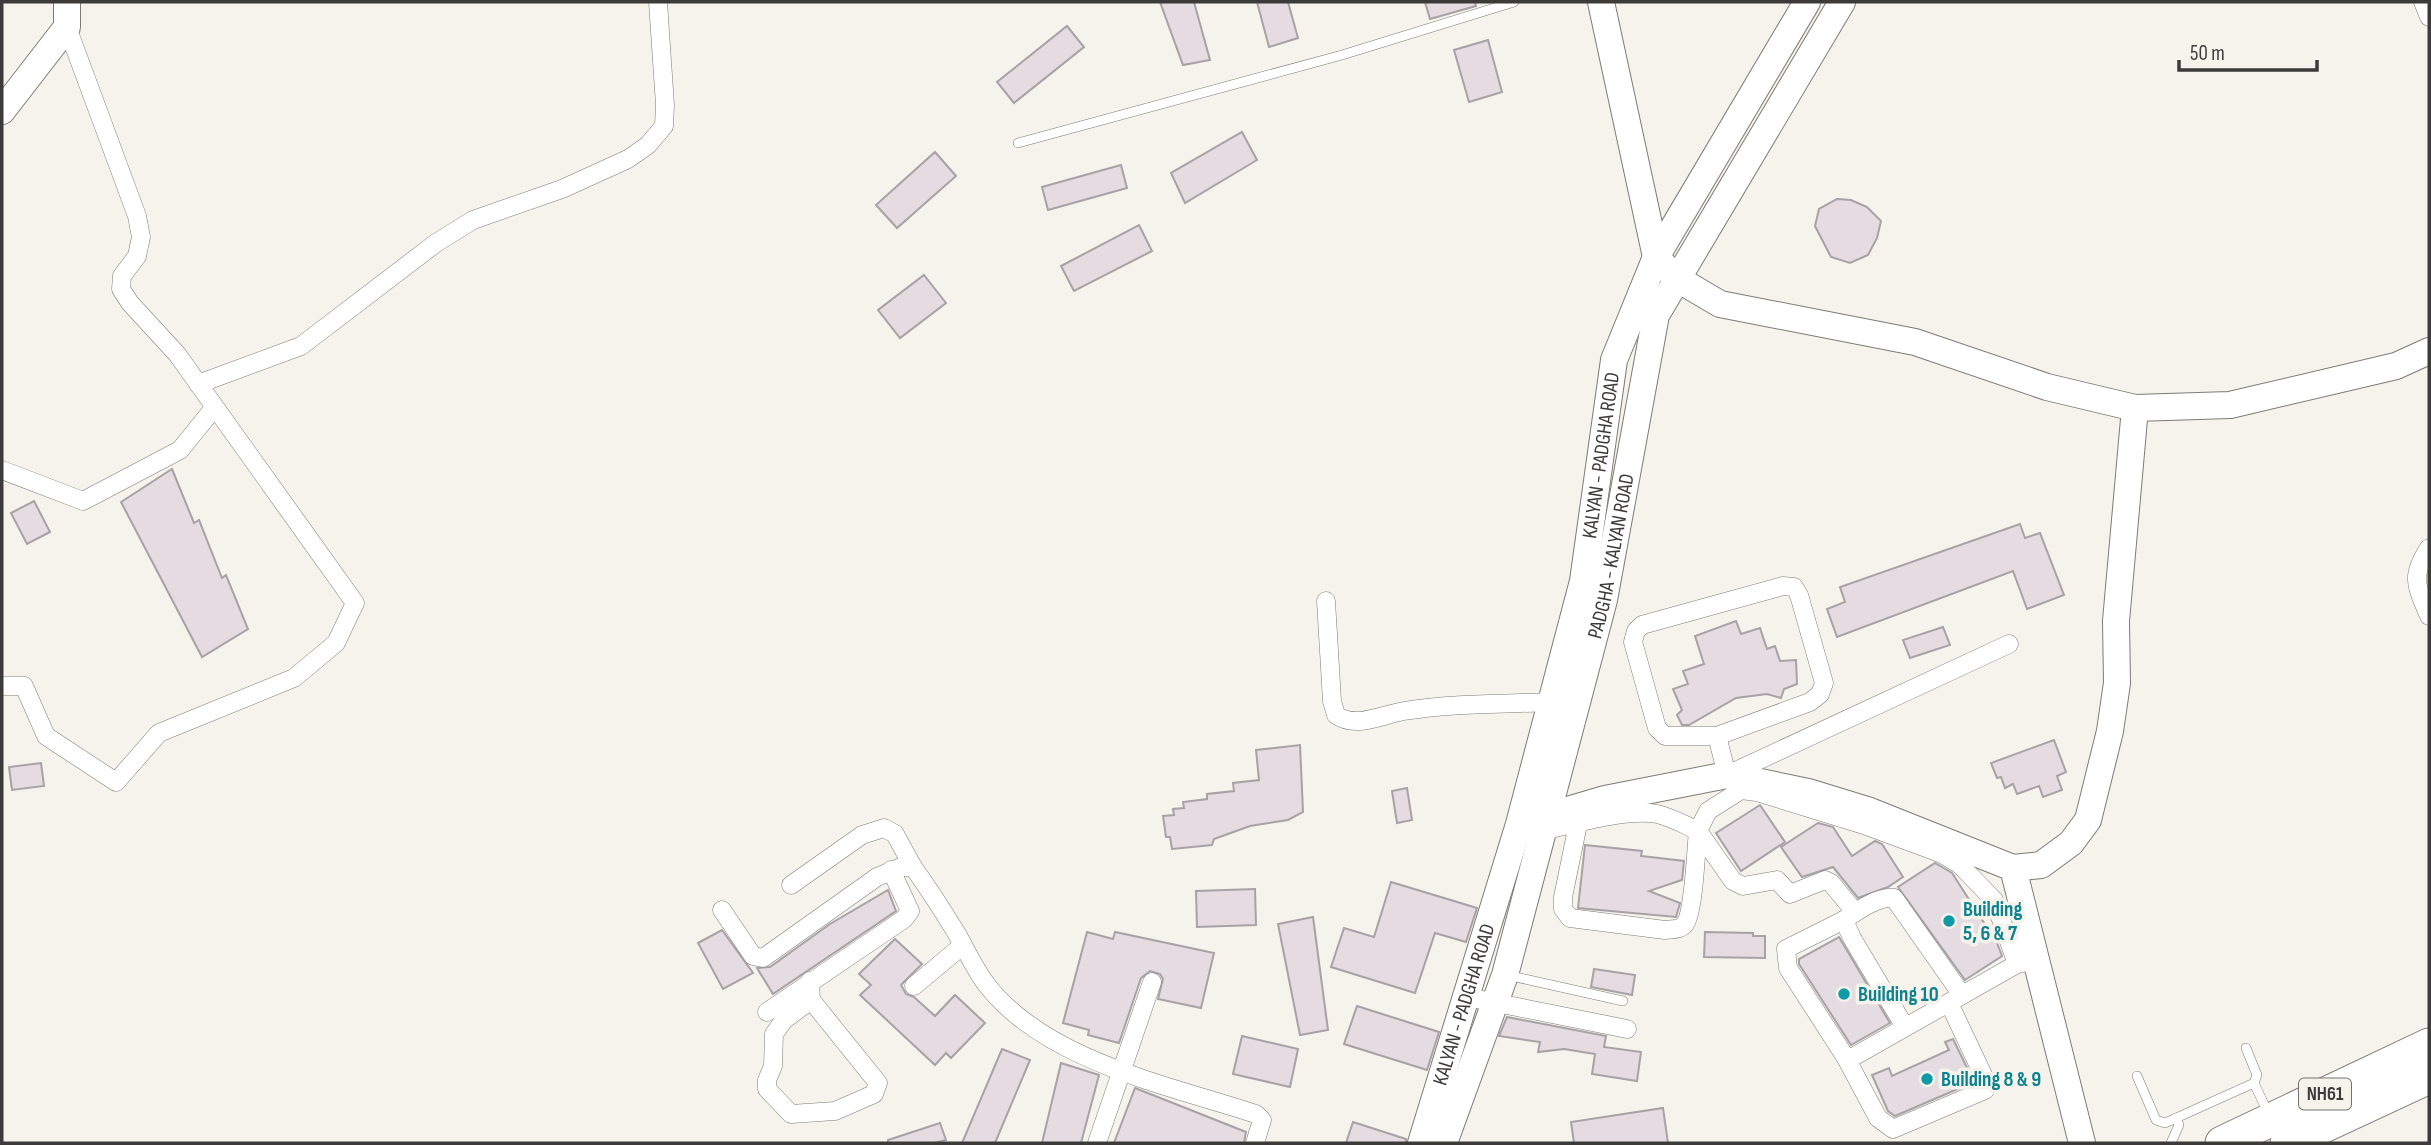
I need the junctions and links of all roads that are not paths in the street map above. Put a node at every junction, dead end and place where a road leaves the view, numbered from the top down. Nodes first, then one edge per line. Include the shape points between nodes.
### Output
1 (658, 2) edge
2 (1514, 2) edge
3 (1601, 2) edge
4 (1807, 2) edge
5 (1842, 2) edge
6 (2423, 2) edge
7 (67, 14) edge
8 (2429, 17) edge
9 (3, 106) edge
10 (1018, 144) dead end
11 (1656, 257) junction
12 (1676, 278) junction
13 (2429, 351) edge
14 (198, 384) junction
15 (214, 408) junction
16 (2135, 408) junction
17 (2, 470) edge
18 (2429, 548) edge
19 (2423, 573) edge
20 (1595, 584) junction
21 (1326, 601) dead end
22 (2429, 616) edge
23 (2010, 644) dead end
24 (2, 686) edge
25 (1552, 702) junction
26 (1717, 736) junction
27 (1727, 775) junction
28 (1519, 824) junction
29 (1547, 824) junction
30 (1578, 824) junction
31 (1698, 831) junction
32 (913, 867) junction
33 (2013, 868) junction
34 (891, 870) junction
35 (791, 885) dead end
36 (940, 904) junction
37 (722, 910) dead end
38 (910, 911) junction
39 (1850, 916) junction
40 (963, 945) junction
41 (2027, 962) junction
42 (1505, 975) junction
43 (810, 981) junction
44 (1152, 982) dead end
45 (914, 986) dead end
46 (1467, 997) junction
47 (1956, 999) junction
48 (811, 1000) junction
49 (1623, 1001) dead end
50 (1493, 1003) junction
51 (767, 1012) dead end
52 (1905, 1027) junction
53 (1628, 1029) dead end
54 (2429, 1045) edge
55 (2246, 1048) dead end
56 (1846, 1058) junction
57 (1122, 1070) junction
58 (2137, 1076) dead end
59 (2429, 1077) edge
60 (2254, 1083) junction
61 (2348, 1099) junction
62 (2176, 1118) junction
63 (1442, 1126) edge
64 (2279, 1132) edge
65 (1097, 1143) edge
66 (1255, 1143) edge
67 (1420, 1143) edge
68 (2082, 1143) edge
69 (2171, 1143) edge
70 (2222, 1143) edge

1 - 14 street via 664,126 648,145 628,159 562,188 473,220 301,346
2 - 10 lane via 1342,55
3 - 11 street
4 - 11 street, KALYAN - PADGHA ROAD
5 - 12 street, PADGHA - KALYAN ROAD
6 - 8 street
7 - 9 street
7 - 14 street via 137,216 141,237 137,256 122,276 121,289
11 - 12 street
11 - 20 street, KALYAN - PADGHA ROAD via 1614,360
12 - 16 street via 1720,304 1916,342 2047,387
12 - 20 street, PADGHA - KALYAN ROAD via 1656,314
13 - 16 street via 2396,366 2230,405
14 - 15 street
15 - 17 street via 180,450 83,501
15 - 24 street via 355,603 336,643 294,678 159,733 116,782 46,736 24,686
16 - 33 street via 2116,621 2117,683 2088,820 2071,843 2041,865
18 - 19 street
19 - 22 street via 2418,592
20 - 25 street, KALYAN - PADGHA ROAD
20 - 29 street, PADGHA - KALYAN ROAD
21 - 25 street via 1332,701 1336,715 1344,721 1405,711
23 - 27 street
25 - 28 street, KALYAN - PADGHA ROAD
26 - 26 street via 1810,702 1820,694 1824,683 1794,587 1783,586 1642,625 1636,631 1633,642 1657,728 1665,736 1678,738
26 - 27 street
27 - 29 street via 1605,799
27 - 33 street via 1870,811
28 - 29 street
28 - 46 street, KALYAN - PADGHA ROAD
29 - 30 street
29 - 42 street, PADGHA - KALYAN ROAD
30 - 31 street via 1657,814
30 - 31 street via 1563,897 1563,909 1570,918 1665,930 1685,924 1690,910
31 - 39 street via 1733,881 1743,887 1777,880 1790,894 1825,880 1832,883
31 - 41 street via 1708,811 1741,790 1867,826 1940,853 1959,864 1994,900
32 - 34 street
32 - 35 street via 895,834 884,828 862,835
32 - 36 street
33 - 41 street
34 - 37 street via 763,958 753,956
34 - 38 street
36 - 38 street
36 - 40 street
38 - 43 street
39 - 47 street via 1894,898
39 - 52 street via 1852,938
39 - 56 street via 1786,949 1785,958
40 - 45 street
40 - 57 street via 986,984 1041,1036
41 - 47 street
41 - 68 street via 2045,1004
42 - 49 lane
42 - 50 street, PADGHA - KALYAN ROAD
43 - 48 street
43 - 51 street
44 - 57 street
46 - 50 street
46 - 63 street, KALYAN - PADGHA ROAD
47 - 52 street
47 - 56 street via 1985,1079 1984,1090 1893,1129 1878,1118
48 - 48 street via 878,1083 874,1094 835,1111 791,1114 767,1089 774,1034
50 - 53 street
50 - 63 street, PADGHA - KALYAN ROAD
52 - 56 street
54 - 61 highway, NH61
55 - 60 lane via 2257,1075
57 - 65 street
57 - 66 street via 1256,1114 1262,1120
58 - 62 lane via 2156,1120 2165,1123
59 - 61 highway, NH61
60 - 62 lane
60 - 64 lane
61 - 64 highway, NH61
62 - 69 lane via 2179,1125
63 - 67 street, KALYAN - PADGHA ROAD
64 - 70 highway, NH61

